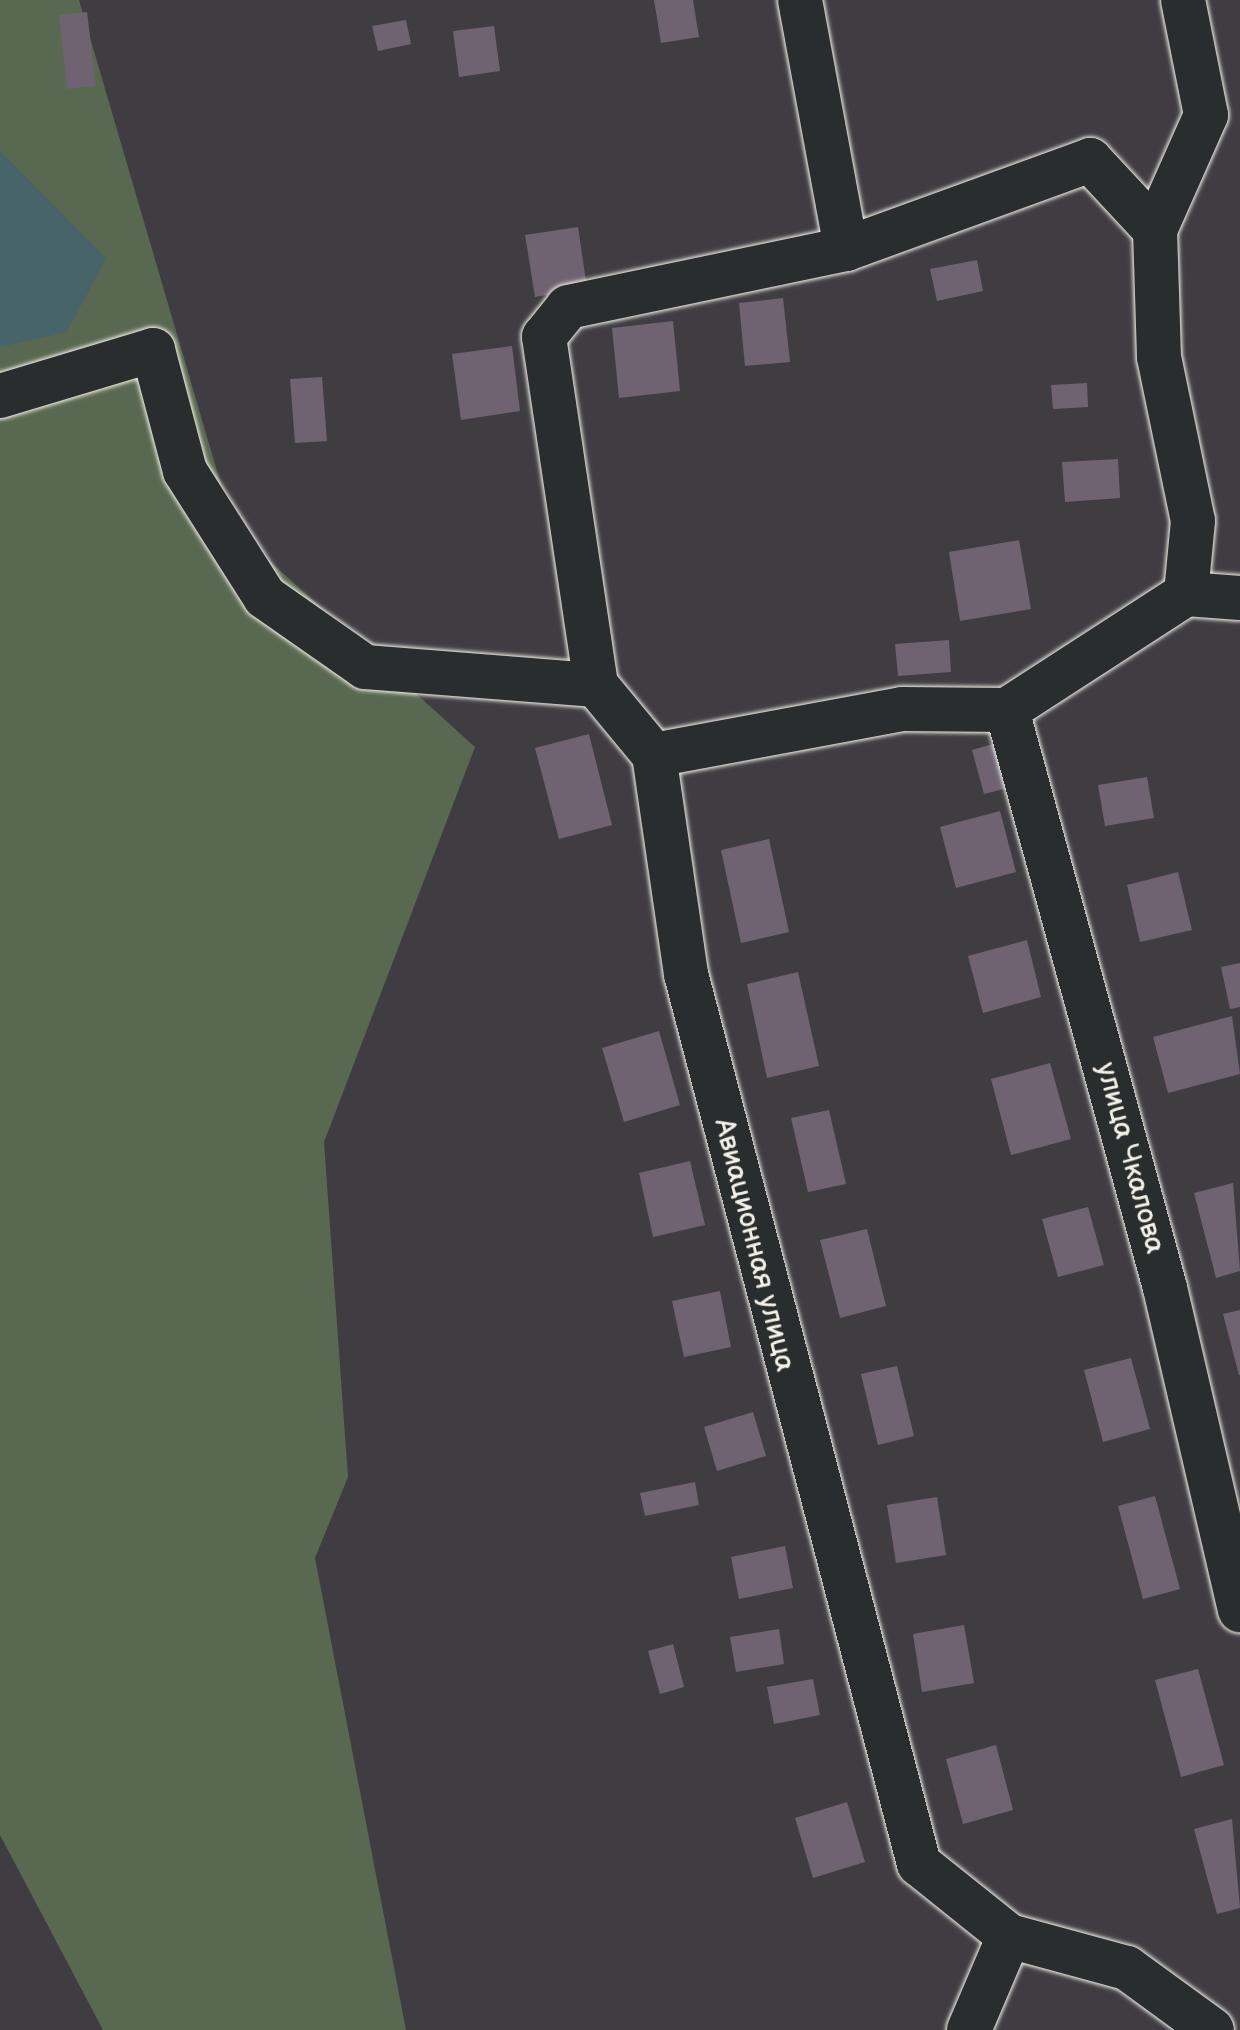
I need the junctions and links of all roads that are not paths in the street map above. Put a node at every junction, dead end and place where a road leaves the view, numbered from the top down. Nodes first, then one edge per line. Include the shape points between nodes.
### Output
1 (800, 0) edge
2 (1183, 0) edge
3 (1155, 230) junction
4 (846, 249) junction
5 (0, 396) edge
6 (1186, 594) junction
7 (1240, 598) edge
8 (596, 685) junction
9 (1007, 710) junction
10 (654, 755) junction
11 (1240, 1610) edge
12 (1009, 1936) junction
13 (969, 2030) edge
14 (1212, 2030) edge

1 - 4 street
2 - 3 street via 1206,115
3 - 4 street via 1090,160
3 - 6 street via 1159,357 1193,521
4 - 8 street via 568,307 544,337
5 - 8 street via 153,350 185,471 265,597 365,667
6 - 7 street
6 - 9 street
8 - 10 street
9 - 10 street via 902,709
9 - 11 street, улица Чкалова via 1165,1288
10 - 12 street, Авиационная улица via 686,974 919,1864
12 - 13 street
12 - 14 street via 1127,1968

